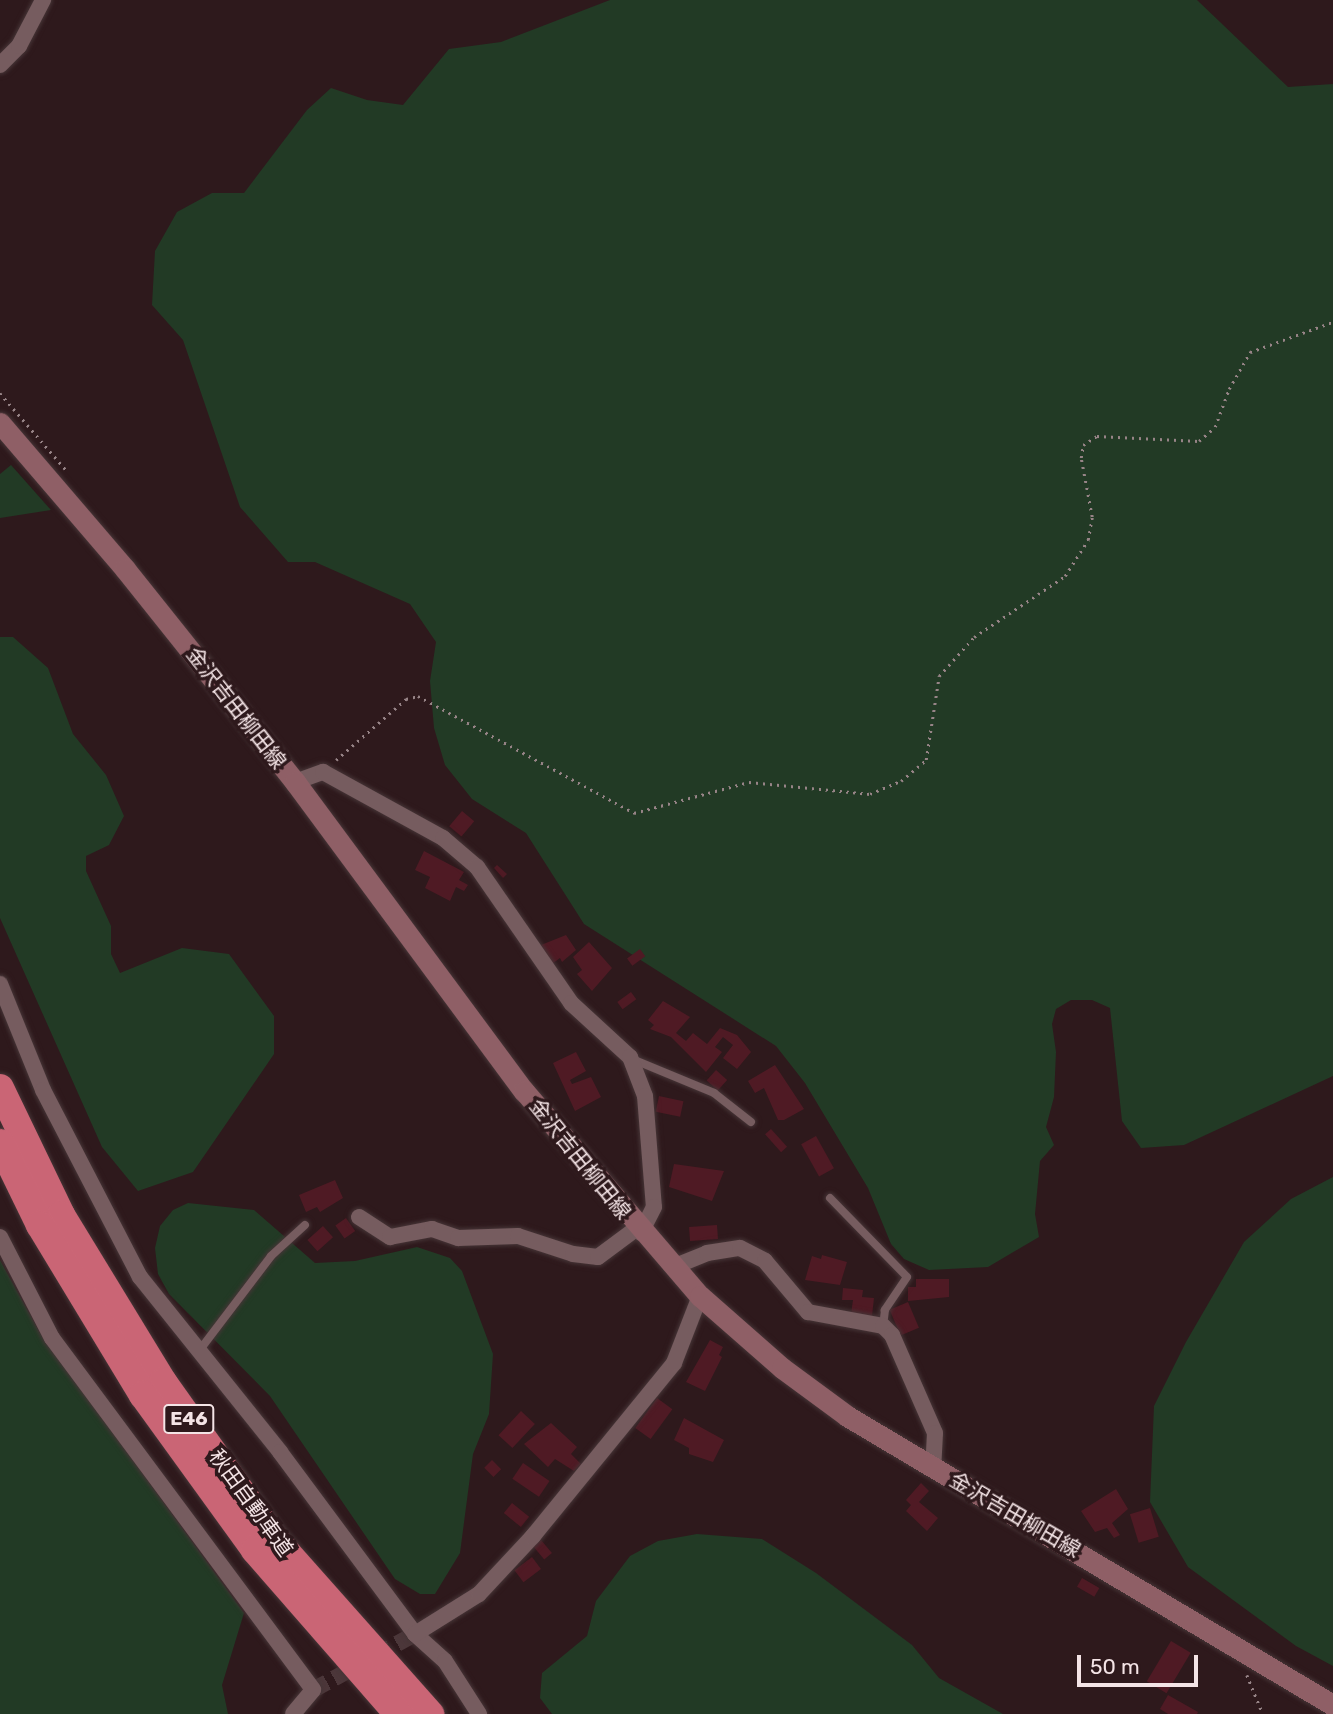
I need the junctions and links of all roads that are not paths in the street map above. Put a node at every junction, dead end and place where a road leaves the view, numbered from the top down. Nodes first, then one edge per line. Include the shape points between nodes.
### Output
1 (43, 0) edge
2 (0, 65) edge
3 (0, 423) edge
4 (295, 782) junction
5 (0, 984) edge
6 (630, 1057) junction
7 (0, 1088) edge
8 (751, 1122) dead end
9 (0, 1143) edge
10 (830, 1198) dead end
11 (359, 1217) dead end
12 (305, 1225) dead end
13 (639, 1231) junction
14 (0, 1237) edge
15 (673, 1267) junction
16 (699, 1296) junction
17 (883, 1326) junction
18 (197, 1354) junction
19 (933, 1467) junction
20 (415, 1634) junction
21 (1333, 1705) edge
22 (293, 1714) edge
23 (398, 1714) edge
24 (430, 1714) edge
25 (480, 1714) edge

1 - 2 street via 19,46
3 - 4 main road, 金沢吉田柳田線 via 125,569
4 - 6 street via 323,772 443,838 477,867 571,1003
4 - 13 main road, 金沢吉田柳田線 via 524,1091
5 - 18 street via 43,1090 140,1277
6 - 8 lane via 714,1094
6 - 13 street via 645,1096 654,1207
7 - 24 highway, 秋田自動車道 / E46 via 61,1215 163,1382 273,1537
9 - 23 highway, 秋田自動車道 / E46 via 40,1224 143,1395 255,1550
10 - 17 lane via 907,1277 885,1310
11 - 13 street via 390,1237 432,1229 458,1238 518,1236 598,1257
12 - 18 lane via 271,1256
13 - 15 main road, 金沢吉田柳田線
14 - 22 street via 52,1338 313,1690
15 - 16 main road, 金沢吉田柳田線
15 - 17 street via 706,1253 740,1248 765,1261 808,1312
16 - 19 main road, 金沢吉田柳田線 via 782,1368 847,1416
16 - 20 street via 674,1363 533,1536 479,1594
17 - 19 street via 892,1335 910,1385 935,1433
18 - 20 street via 280,1452
19 - 21 main road, 金沢吉田柳田線
20 - 25 street via 444,1661

